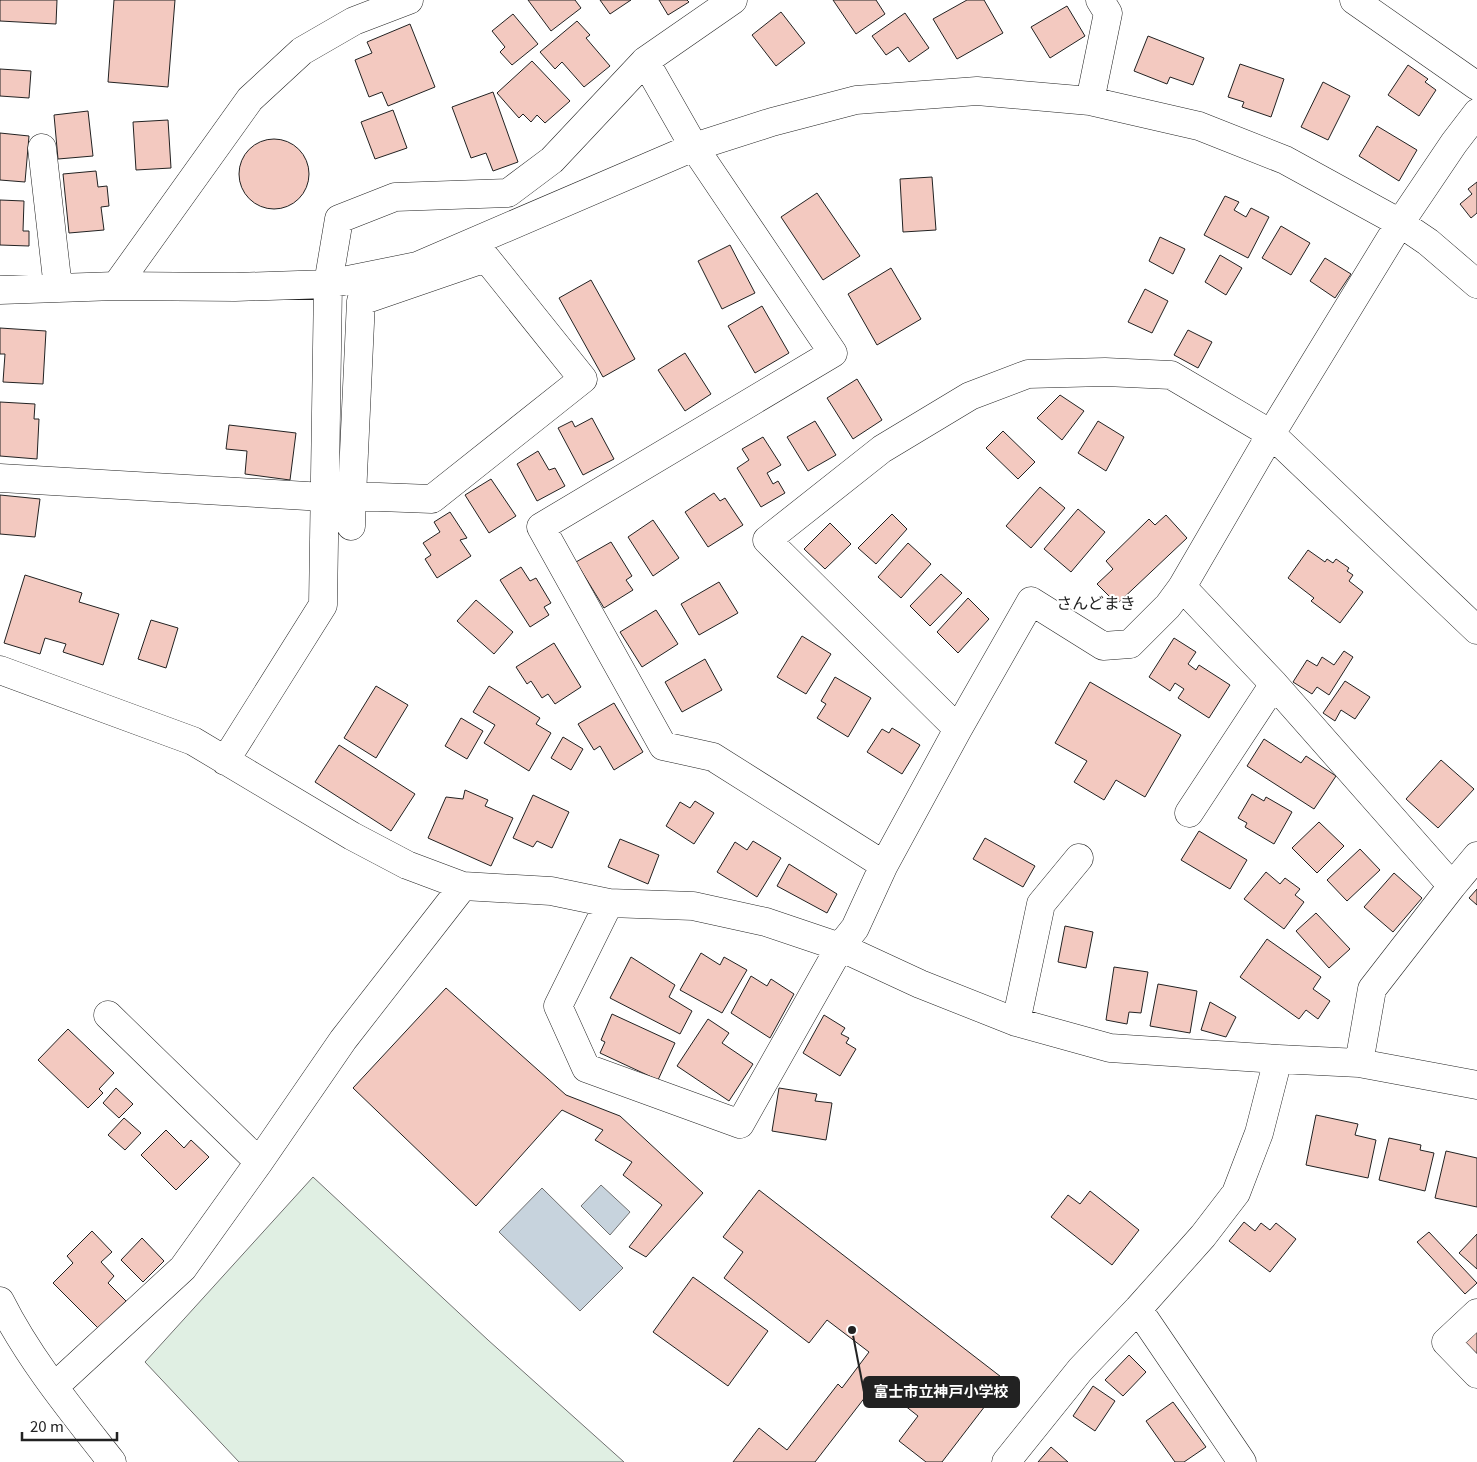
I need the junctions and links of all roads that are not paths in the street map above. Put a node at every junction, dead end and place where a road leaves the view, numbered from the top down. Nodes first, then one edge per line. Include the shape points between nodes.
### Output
1 (410, 0) edge
2 (733, 0) edge
3 (1100, 0) edge
4 (1354, 0) edge
5 (645, 61) junction
6 (1477, 86) edge
7 (1090, 101) junction
8 (1477, 113) edge
9 (694, 147) junction
10 (42, 148) dead end
11 (1400, 223) junction
12 (328, 284) junction
13 (1477, 284) edge
14 (116, 286) junction
15 (58, 288) junction
16 (0, 290) edge
17 (1271, 434) junction
18 (0, 478) edge
19 (352, 496) junction
20 (324, 497) junction
21 (351, 526) dead end
22 (1182, 587) junction
23 (1477, 630) edge
24 (0, 670) edge
25 (1274, 684) junction
26 (958, 729) junction
27 (225, 761) junction
28 (1189, 813) dead end
29 (1477, 856) edge
30 (1079, 858) dead end
31 (884, 865) junction
32 (463, 886) junction
33 (1452, 886) junction
34 (609, 903) junction
35 (840, 947) junction
36 (108, 1014) dead end
37 (1016, 1022) junction
38 (1278, 1059) junction
39 (1359, 1063) junction
40 (1477, 1085) edge
41 (259, 1162) junction
42 (0, 1301) edge
43 (1138, 1309) junction
44 (1477, 1313) edge
45 (1477, 1374) edge
46 (54, 1387) junction
47 (1236, 1460) edge
48 (112, 1462) edge
49 (1006, 1462) edge

1 - 14 street via 354,20 302,51 250,99
2 - 5 street
3 - 7 street via 1108,13
4 - 6 street
5 - 9 street
5 - 12 street via 552,160 508,193 395,197 339,219
7 - 9 street via 977,91 856,100
7 - 11 street via 1200,126 1285,160
8 - 11 street
9 - 12 street via 417,266
9 - 31 street via 833,353 541,527 663,746 713,757
10 - 15 street
11 - 13 street
11 - 17 street
12 - 14 street
12 - 20 street
14 - 15 street
15 - 16 street
17 - 22 street
17 - 23 street
17 - 26 street via 1171,375 1105,372 1028,374 970,396 882,449 767,540
18 - 20 street
19 - 19 street via 360,301 486,258 582,379 432,499
19 - 20 street
19 - 21 street
20 - 27 street via 323,605
22 - 25 street
22 - 26 street via 1130,644 1103,646 1031,601
24 - 27 street via 193,741
25 - 28 street
25 - 33 street
26 - 31 street
27 - 32 street via 407,865
29 - 33 street
30 - 37 street via 1041,904
31 - 35 street via 855,928
32 - 34 street via 551,891
32 - 41 street via 343,1040
33 - 39 street via 1372,989
34 - 35 street via 693,906 766,922
34 - 35 street via 558,1006 586,1068 740,1124
35 - 37 street via 920,984
36 - 41 street
37 - 38 street via 1110,1048
38 - 39 street
38 - 43 street via 1259,1133 1236,1193 1203,1236
39 - 40 street
41 - 46 street via 183,1268
42 - 46 street
43 - 47 street
43 - 49 street via 1080,1370
44 - 45 street via 1446,1342
46 - 48 street

